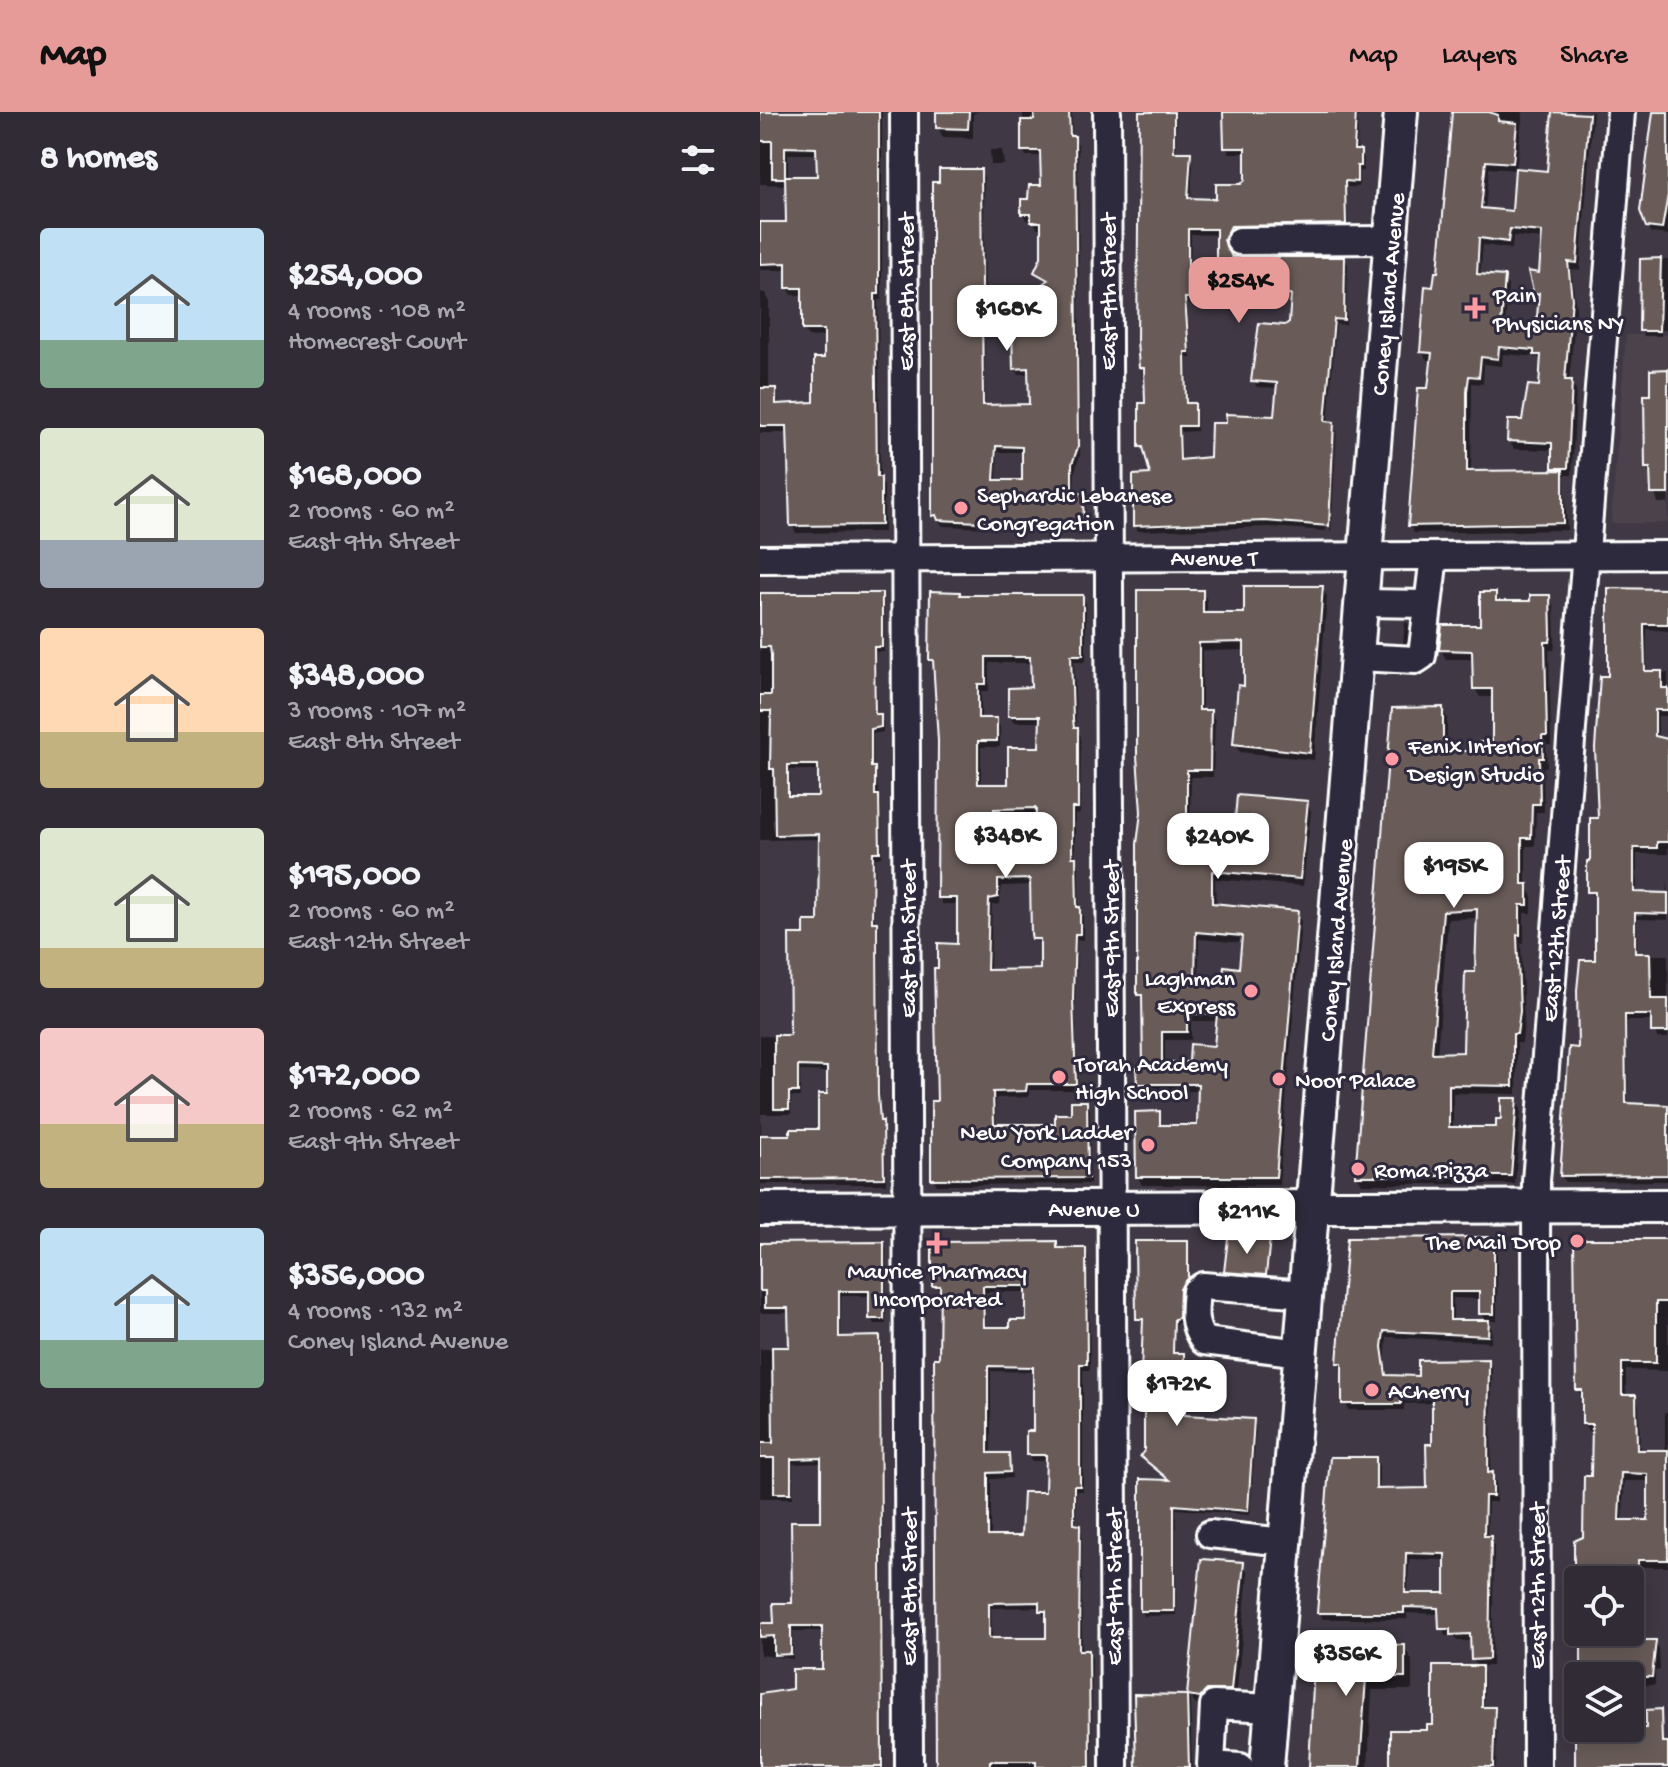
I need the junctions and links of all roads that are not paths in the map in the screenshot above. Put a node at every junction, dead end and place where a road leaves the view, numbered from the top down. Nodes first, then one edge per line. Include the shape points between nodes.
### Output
1 (904, 112) edge
2 (1107, 112) edge
3 (1401, 112) edge
4 (1621, 112) edge
5 (1391, 240) junction
6 (1240, 241) dead end
7 (1668, 555) edge
8 (1366, 556) junction
9 (1434, 556) junction
10 (1585, 556) junction
11 (1108, 557) junction
12 (906, 558) junction
13 (760, 559) edge
14 (1362, 603) junction
15 (1428, 604) junction
16 (1358, 657) junction
17 (1535, 1206) junction
18 (1668, 1206) edge
19 (1314, 1207) junction
20 (1112, 1208) junction
21 (760, 1209) edge
22 (907, 1209) junction
23 (1306, 1294) junction
24 (1301, 1353) junction
25 (1210, 1534) dead end
26 (1285, 1542) junction
27 (1271, 1708) junction
28 (909, 1767) edge
29 (1114, 1767) edge
30 (1240, 1767) edge
31 (1267, 1767) edge
32 (1537, 1767) edge

1 - 12 street, East 8th Street
2 - 11 street, East 9th Street
3 - 5 main road, Coney Island Avenue
4 - 10 street, East 12th Street
5 - 6 street
5 - 8 main road, Coney Island Avenue
7 - 10 street, Avenue T
8 - 9 street, Avenue T
8 - 11 street, Avenue T
8 - 14 main road, Coney Island Avenue
9 - 10 street, Avenue T
9 - 15 street
10 - 17 street, East 12th Street
11 - 12 street, Avenue T
11 - 20 street, East 9th Street
12 - 13 street, Avenue T
12 - 22 street, East 8th Street
14 - 15 street
14 - 16 main road, Coney Island Avenue
15 - 16 street via 1422,656
16 - 19 main road, Coney Island Avenue
17 - 18 main road, Avenue U
17 - 19 main road, Avenue U
17 - 32 street, East 12th Street
19 - 20 main road, Avenue U
19 - 23 main road, Coney Island Avenue
20 - 22 main road, Avenue U
20 - 29 street, East 9th Street
21 - 22 main road, Avenue U
22 - 28 street, East 8th Street
23 - 24 main road, Coney Island Avenue
23 - 24 street via 1203,1286 1196,1291 1195,1324 1204,1341
24 - 26 main road, Coney Island Avenue
25 - 26 street
26 - 27 main road, Coney Island Avenue
27 - 30 street via 1214,1705 1211,1765
27 - 31 main road, Coney Island Avenue

